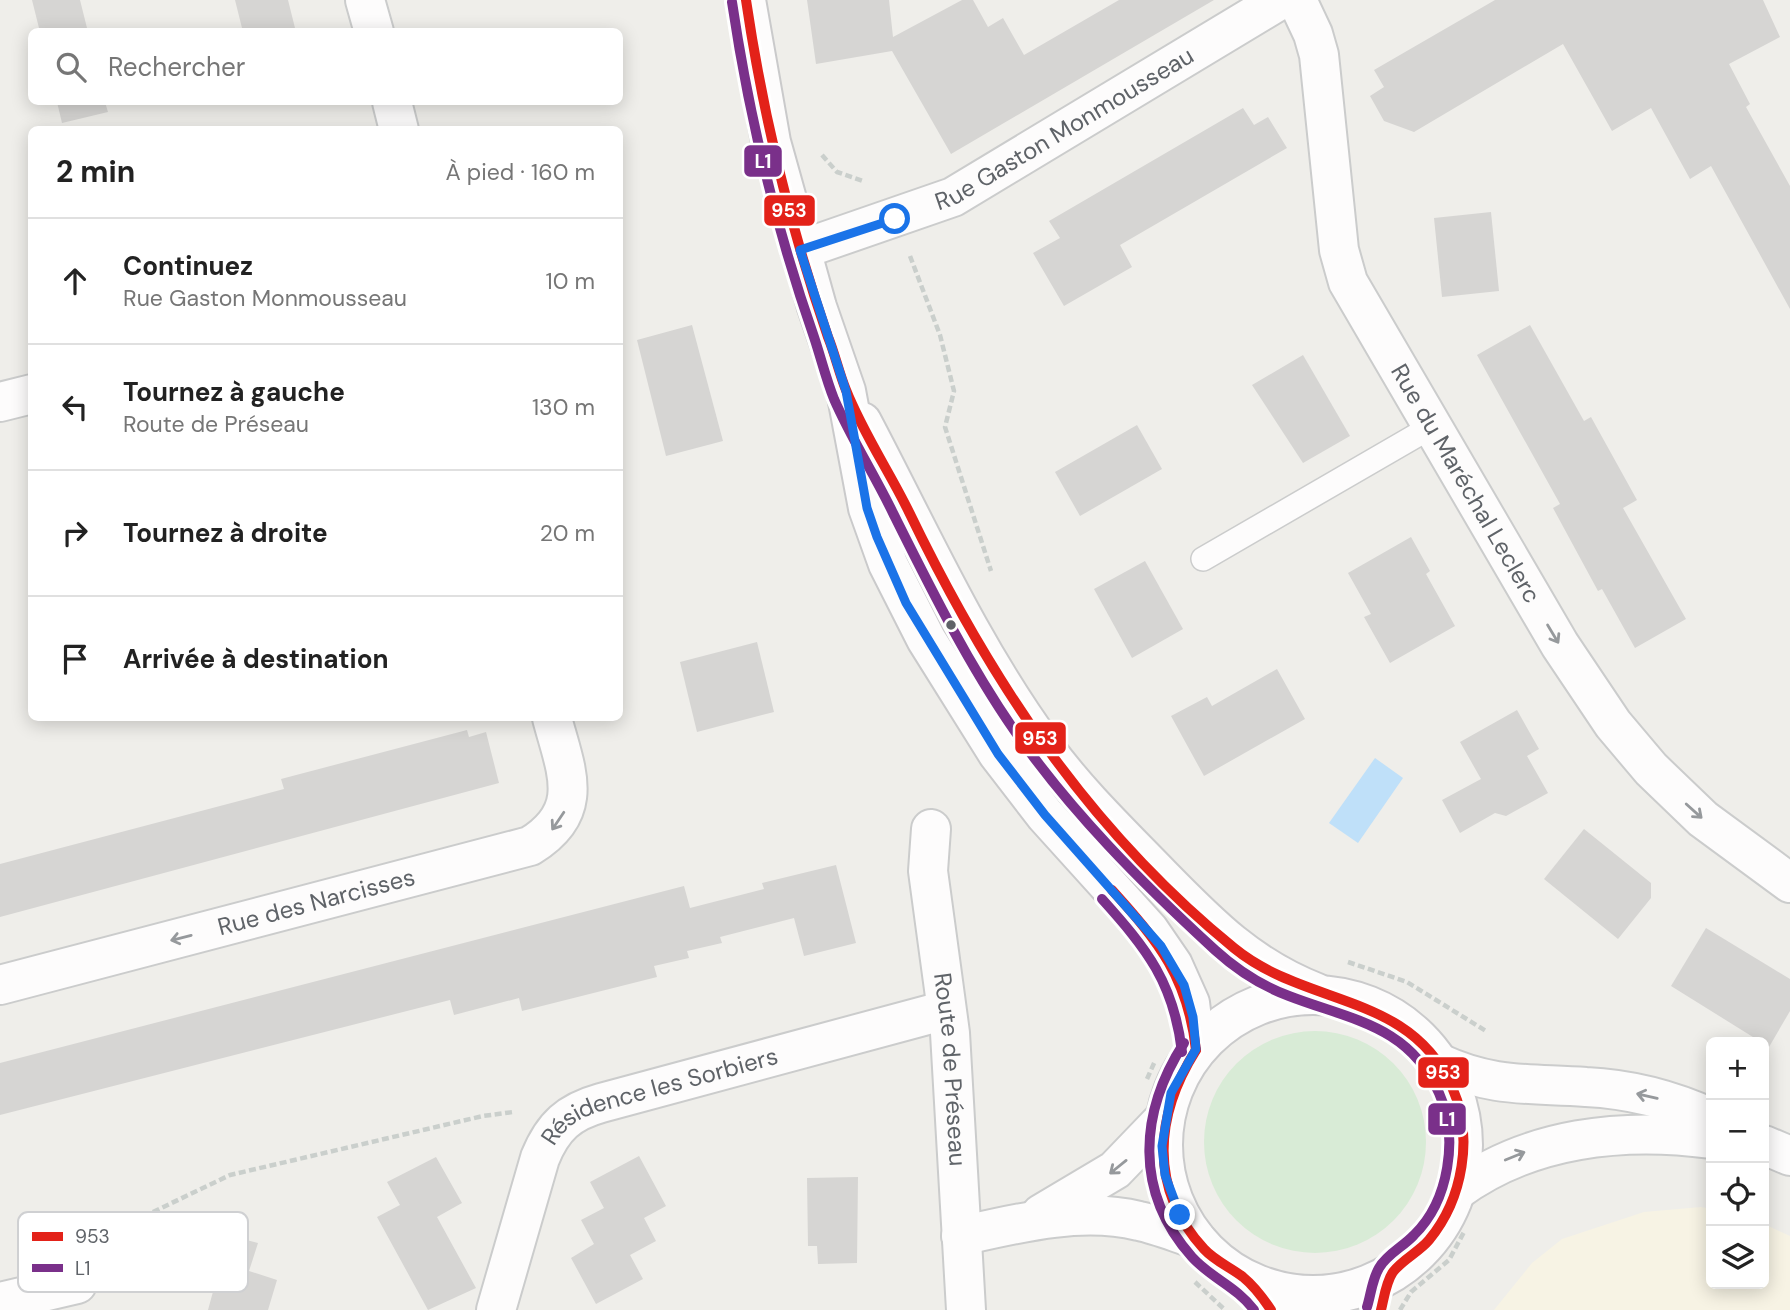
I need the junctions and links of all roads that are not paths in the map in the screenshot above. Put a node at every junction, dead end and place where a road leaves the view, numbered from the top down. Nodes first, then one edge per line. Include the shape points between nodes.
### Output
1 (365, 0) edge
2 (746, 0) edge
3 (1280, 0) edge
4 (1297, 0) edge
5 (372, 28) edge
6 (392, 105) edge
7 (398, 126) edge
8 (800, 250) junction
9 (846, 391) junction
10 (28, 395) edge
11 (0, 402) edge
12 (1431, 427) junction
13 (1203, 559) dead end
14 (553, 721) edge
15 (932, 829) dead end
16 (1790, 883) edge
17 (0, 985) edge
18 (1323, 995) junction
19 (946, 1010) junction
20 (1196, 1049) junction
21 (1439, 1063) junction
22 (1706, 1116) edge
23 (1165, 1118) junction
24 (1706, 1139) edge
25 (1456, 1191) junction
26 (1030, 1220) junction
27 (961, 1236) junction
28 (1196, 1239) junction
29 (1393, 1272) junction
30 (1246, 1279) junction
31 (43, 1292) edge
32 (0, 1302) edge
33 (496, 1310) edge
34 (967, 1310) edge
35 (1271, 1310) edge
36 (1381, 1310) edge

1 - 5 street
2 - 8 street via 771,142
3 - 8 street, Rue Gaston Monmousseau via 963,192 930,208
4 - 12 street, Rue du Maréchal Leclerc via 1320,54 1343,268
6 - 7 street
8 - 9 street
9 - 18 street via 964,622 1045,749 1095,807 1239,952 1269,972
9 - 20 street via 867,508 906,603 1018,782 1161,946 1190,1003
10 - 11 street
12 - 13 lane
12 -> 16 street, Rue du Maréchal Leclerc via 1560,645 1632,749 1703,819
14 -> 17 street, Rue des Narcisses via 569,778 566,809 559,824 530,846
15 - 19 street, Route de Préseau via 927,851 929,895
18 - 20 street via 1280,998 1253,1007 1228,1020
18 - 21 street via 1350,999 1389,1016 1412,1032
19 - 27 street, Route de Préseau
19 - 33 street, Résidence les Sorbiers via 601,1103 565,1118 547,1139 540,1158
20 - 23 street via 1176,1082
22 -> 21 street via 1631,1092 1494,1083
21 - 25 street via 1452,1087 1462,1125
23 -> 26 street via 1115,1170
23 - 28 street via 1165,1175 1180,1215
25 -> 24 street via 1500,1162 1552,1144 1663,1135
25 - 29 street via 1432,1237
26 - 27 street
26 - 28 street via 1123,1218
27 - 34 street, Route de Préseau
28 - 30 street via 1214,1258
29 - 30 street via 1368,1285 1328,1295 1286,1292
29 - 36 street
30 - 35 street
31 - 32 street

